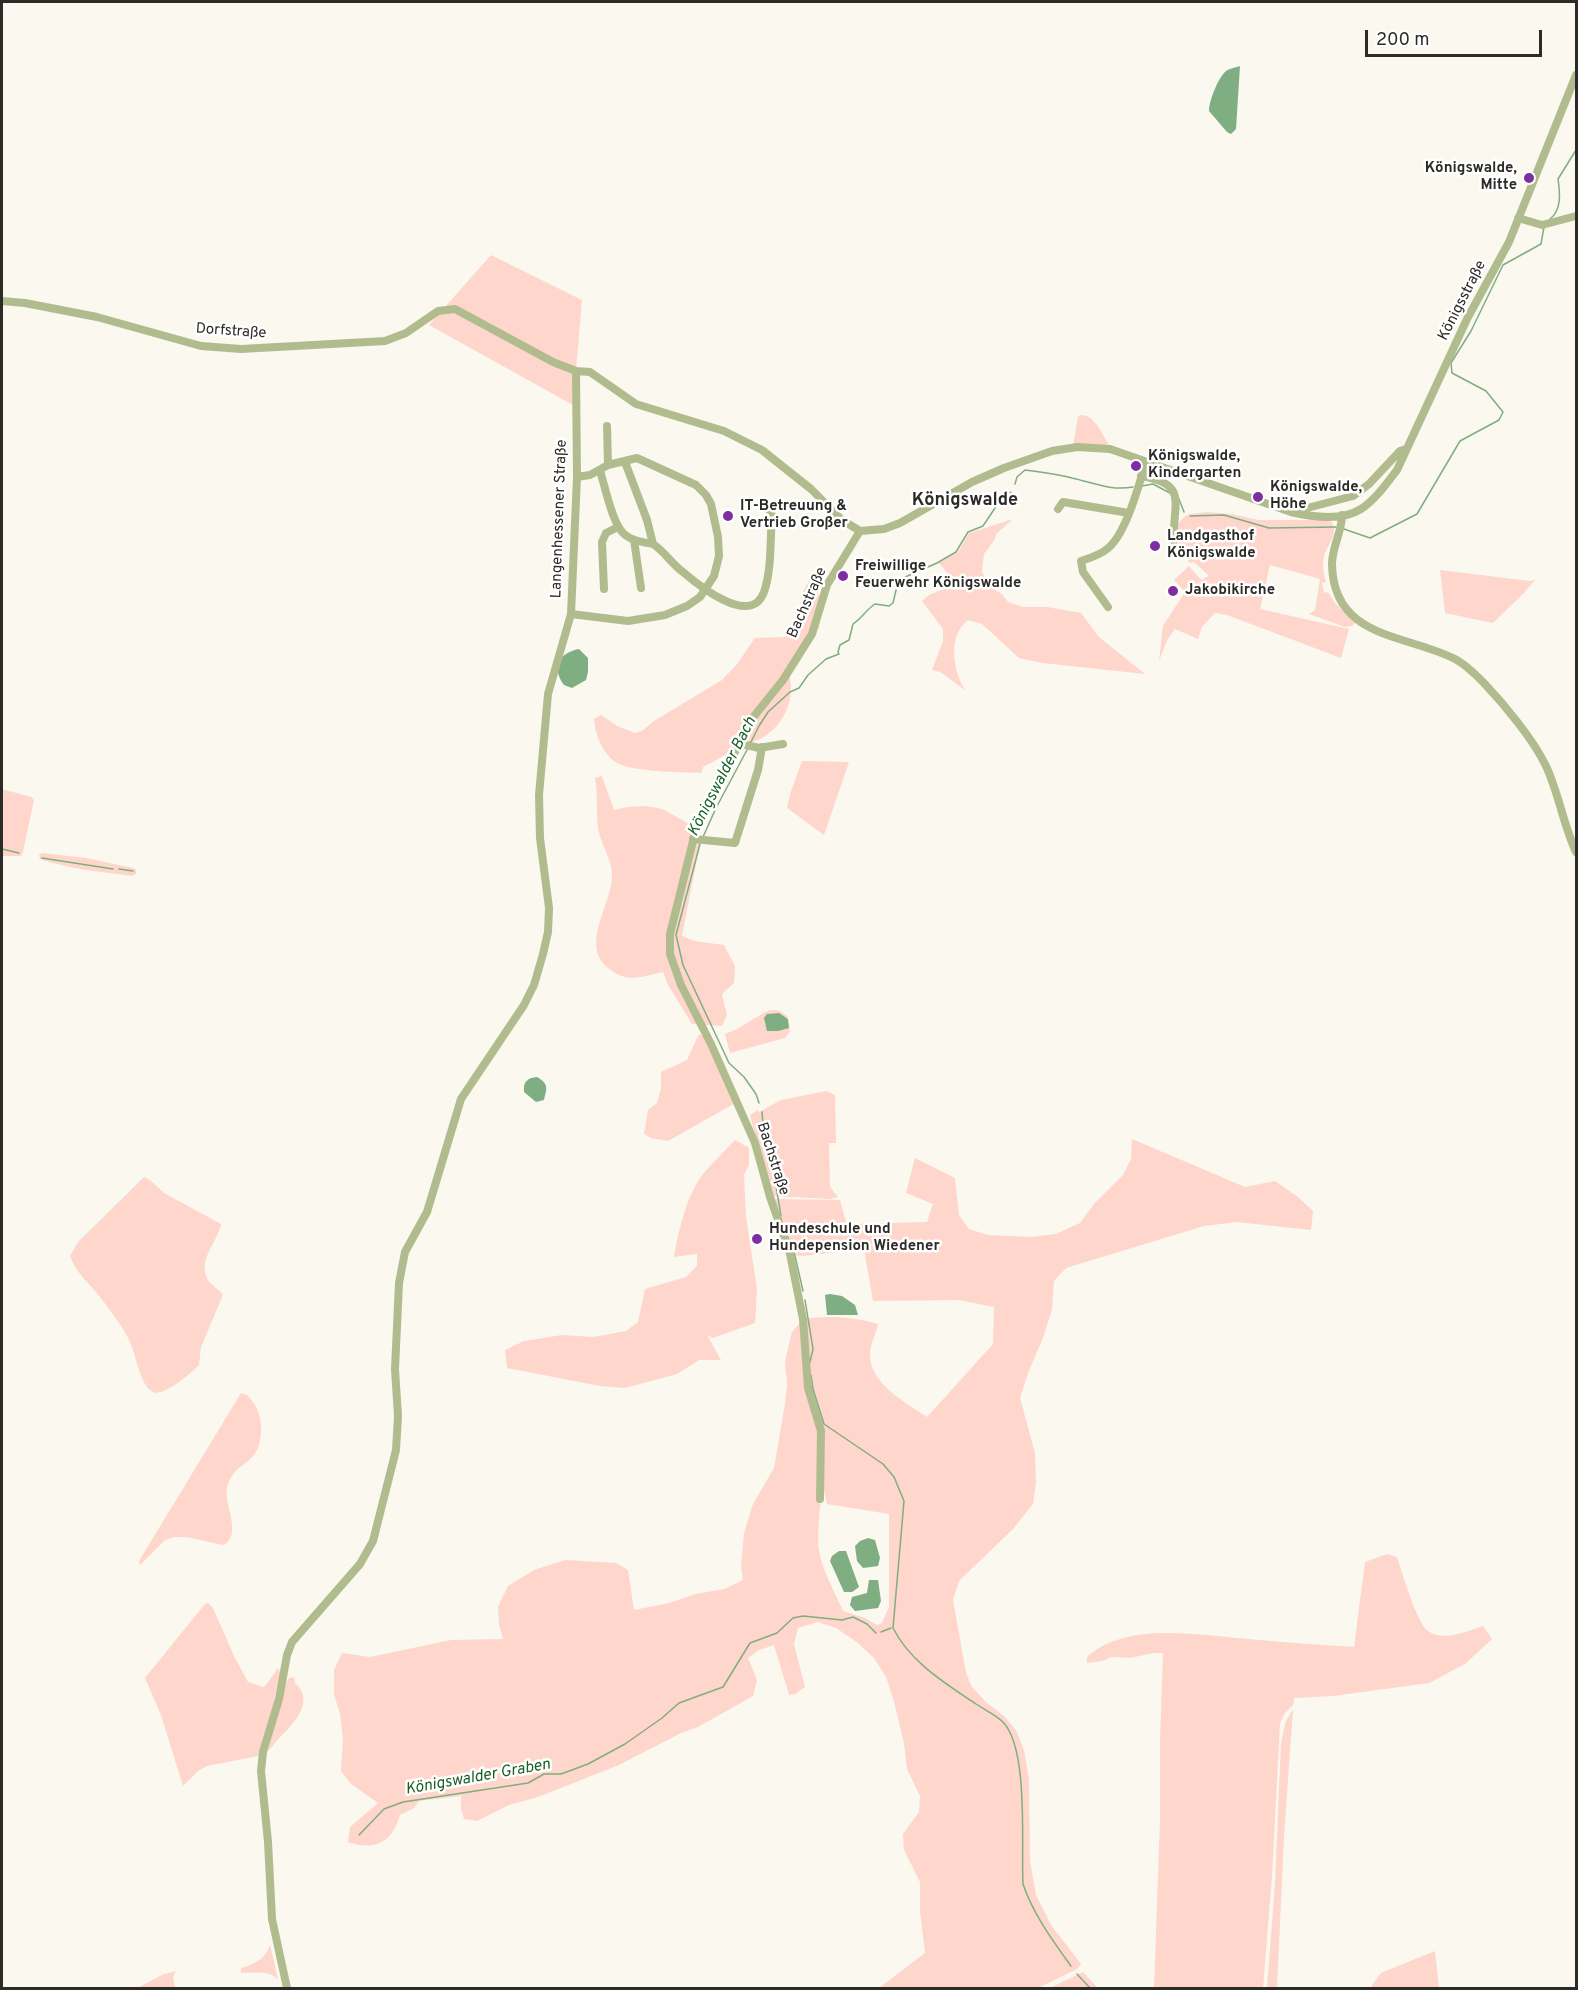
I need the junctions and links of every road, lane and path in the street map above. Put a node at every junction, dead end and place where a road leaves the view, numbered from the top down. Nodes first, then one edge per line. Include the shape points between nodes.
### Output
1 (1576, 75) edge
2 (1576, 216) edge
3 (1518, 218) junction
4 (2, 301) edge
5 (576, 371) junction
6 (607, 426) dead end
7 (1406, 449) junction
8 (625, 462) junction
9 (1146, 462) junction
10 (608, 465) junction
11 (600, 471) junction
12 (1142, 476) junction
13 (577, 477) junction
14 (768, 509) dead end
15 (1058, 509) dead end
16 (1291, 512) junction
17 (1129, 513) junction
18 (1342, 520) junction
19 (618, 527) junction
20 (860, 531) junction
21 (634, 540) junction
22 (1174, 541) dead end
23 (653, 544) junction
24 (641, 588) dead end
25 (604, 589) dead end
26 (705, 590) junction
27 (1108, 607) dead end
28 (571, 614) junction
29 (738, 743) junction
30 (783, 744) dead end
31 (762, 747) junction
32 (698, 840) junction
33 (1576, 852) edge
34 (820, 1499) dead end
35 (287, 1989) edge

1 - 3 street, Königsstraße
2 - 3 street via 1545,225
3 - 7 street, Königsstraße
4 - 5 street, Dorfstraße via 97,317 201,345 240,349 385,341 406,333 438,311 454,309
5 - 13 street, Langenhessener Straße
5 - 20 street via 590,372 636,404 724,431 762,450
6 - 10 street
7 - 16 street via 1353,496
7 - 18 street, Königsstraße via 1396,470 1372,500
8 - 10 street
8 - 23 street
8 - 26 street via 637,458 696,485 706,495 714,514 719,556
9 - 12 street
9 - 16 street
9 - 20 street via 1104,447 1052,451 988,475 884,529
10 - 11 street
11 - 13 street
11 - 19 street
12 - 17 street
12 - 22 street via 1161,479 1171,486
13 - 28 street, Langenhessener Straße
14 - 26 street via 772,515 762,596 754,603 738,606
15 - 17 street via 1063,502
16 - 18 street
17 - 27 street via 1111,546 1081,561 1083,572
18 - 33 street via 1332,563 1342,604 1370,629 1456,659 1483,682 1526,734 1546,766
19 - 21 street
19 - 25 street via 606,533 602,542
20 - 29 street, Bachstraße via 827,585 812,633
21 - 23 street
21 - 24 street
23 - 26 street
26 - 28 street via 687,606 648,619 613,620
28 - 35 street, Langenhessener Straße via 547,703 539,802 549,908 540,970 524,1005 461,1099 427,1212 405,1252 399,1283 395,1369 398,1434 376,1532 360,1564 292,1642 261,1762 272,1919
29 - 31 street
29 - 32 street, Bachstraße via 696,829
30 - 31 street
31 - 32 street via 735,843
32 - 34 street, Bachstraße via 670,934 670,954 755,1143 790,1254 802,1318 808,1388 821,1431

